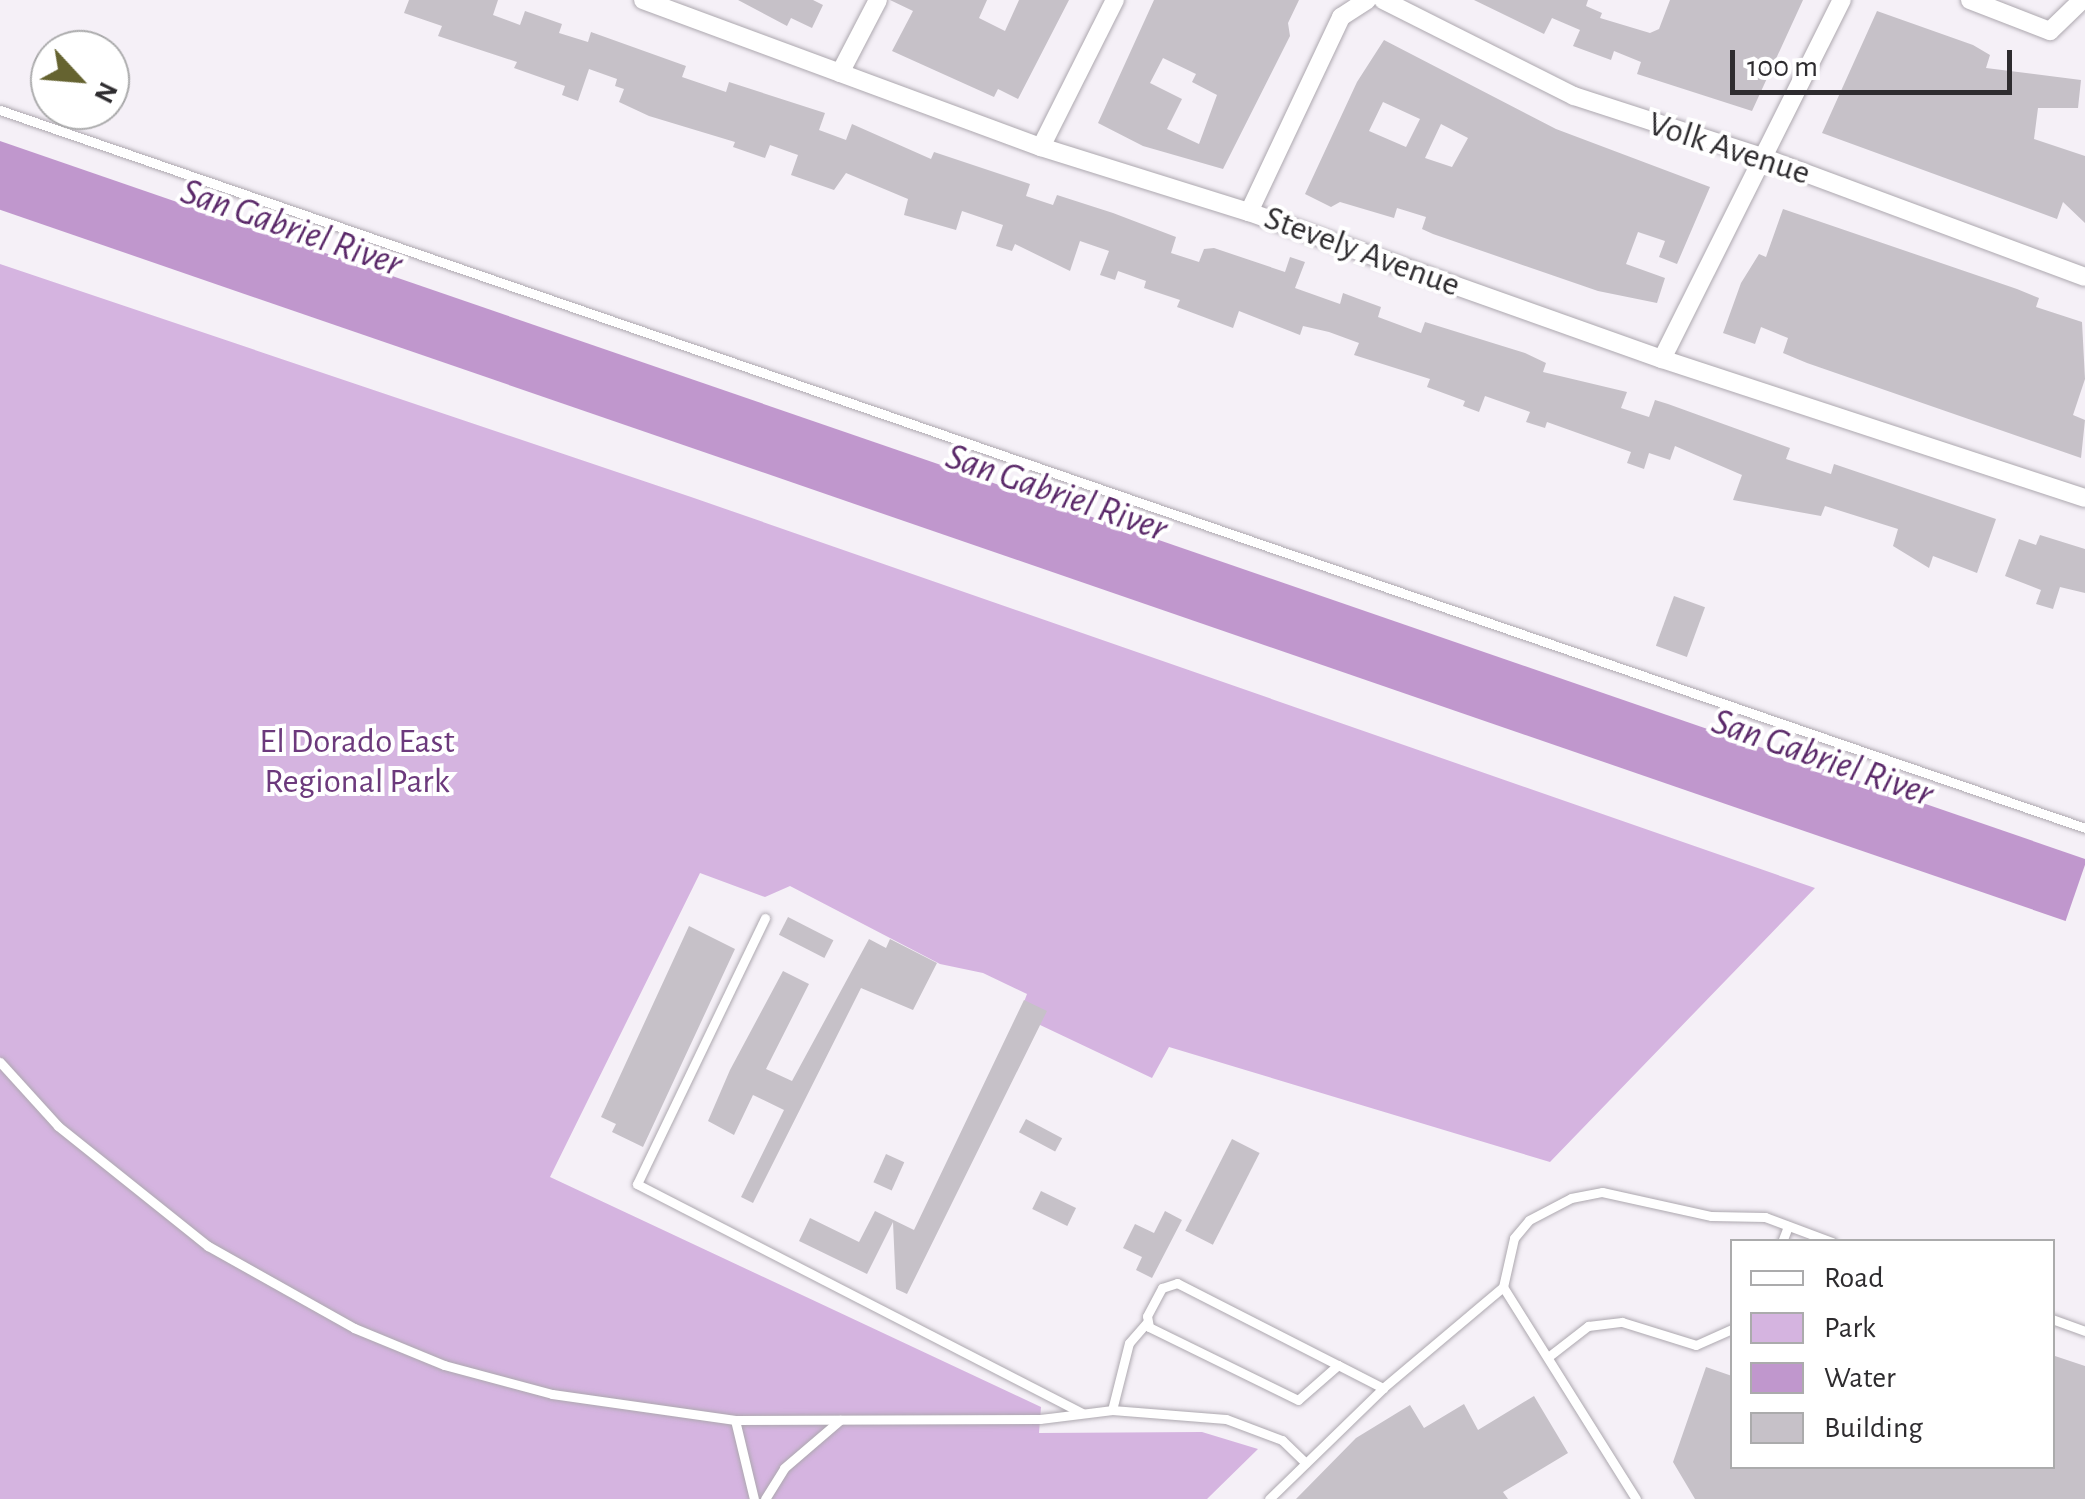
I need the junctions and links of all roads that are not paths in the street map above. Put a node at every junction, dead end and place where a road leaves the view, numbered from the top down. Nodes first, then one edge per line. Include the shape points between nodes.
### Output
1 (642, 0) edge
2 (878, 0) edge
3 (1115, 0) edge
4 (1367, 0) edge
5 (1382, 0) edge
6 (1842, 0) edge
7 (1970, 0) edge
8 (2082, 0) edge
9 (840, 74) junction
10 (0, 110) edge
11 (1041, 147) junction
12 (1765, 158) junction
13 (1249, 212) junction
14 (2085, 277) edge
15 (1662, 359) junction
16 (2085, 498) edge
17 (2085, 828) edge
18 (766, 918) dead end
19 (0, 1062) edge
20 (1788, 1226) junction
21 (1783, 1239) edge
22 (1824, 1239) edge
23 (1504, 1287) junction
24 (2055, 1321) edge
25 (1146, 1322) junction
26 (1730, 1330) edge
27 (2085, 1331) edge
28 (1548, 1357) junction
29 (1338, 1365) junction
30 (1383, 1388) junction
31 (1112, 1410) junction
32 (1082, 1413) junction
33 (735, 1420) junction
34 (840, 1420) junction
35 (1306, 1463) junction
36 (754, 1499) edge
37 (765, 1499) edge
38 (1269, 1499) edge
39 (1636, 1499) edge

1 - 9 street, Stevely Avenue
2 - 9 street
3 - 11 street
4 - 13 street via 1341,17
5 - 12 street, Volk Avenue via 1574,96
6 - 12 street
7 - 8 street via 2050,31
9 - 11 street, Stevely Avenue
10 - 17 lane
11 - 13 street, Stevely Avenue
12 - 14 street, Volk Avenue
12 - 15 street
13 - 15 street, Stevely Avenue
15 - 16 street, Stevely Avenue
18 - 32 lane via 637,1184
19 - 33 lane via 58,1126 145,1201 223,1256 354,1328 444,1365 552,1394
20 - 21 lane
20 - 22 lane
20 - 23 lane via 1602,1192 1571,1198 1529,1220 1514,1238
23 - 28 lane
23 - 30 lane
24 - 27 lane
25 - 29 lane via 1298,1400
25 - 29 lane via 1162,1288 1176,1283
25 - 31 lane via 1129,1343
26 - 28 lane via 1696,1344 1622,1322 1588,1326
28 - 39 lane
29 - 30 lane
30 - 35 lane
31 - 32 lane
31 - 35 lane via 1226,1420 1282,1440
32 - 34 lane via 1040,1420
33 - 34 lane
33 - 36 lane
34 - 37 lane via 784,1468
35 - 38 lane

